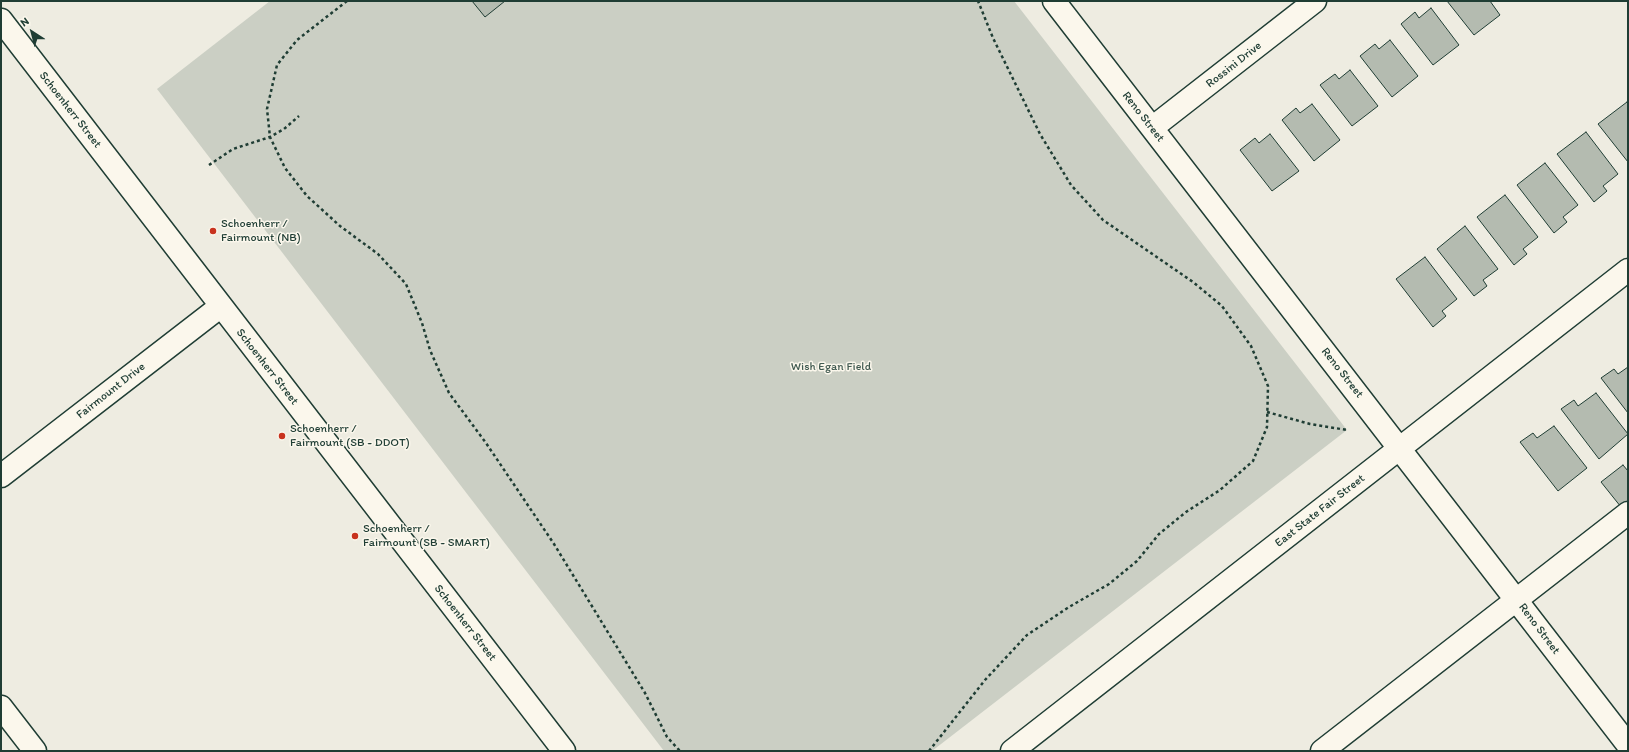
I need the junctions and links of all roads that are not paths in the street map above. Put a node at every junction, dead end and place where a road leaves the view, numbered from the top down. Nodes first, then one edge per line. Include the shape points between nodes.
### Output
1 (1054, 1) edge
2 (1315, 1) edge
3 (1, 20) edge
4 (1152, 128) junction
5 (1628, 270) edge
6 (221, 306) junction
7 (1400, 449) junction
8 (1, 476) edge
9 (1628, 513) edge
10 (1516, 599) junction
11 (1, 707) edge
12 (1628, 746) edge
13 (35, 751) edge
14 (564, 751) edge
15 (1012, 751) edge
16 (1322, 751) edge

1 - 4 street, Reno Street
2 - 4 street, Rossini Drive
3 - 6 street, Schoenherr Street
4 - 7 street, Reno Street
5 - 7 street, East State Fair Street
6 - 8 street, Fairmount Drive
6 - 14 street, Schoenherr Street
7 - 10 street, Reno Street
7 - 15 street, East State Fair Street
9 - 10 street
10 - 12 street, Reno Street
10 - 16 street
11 - 13 street

